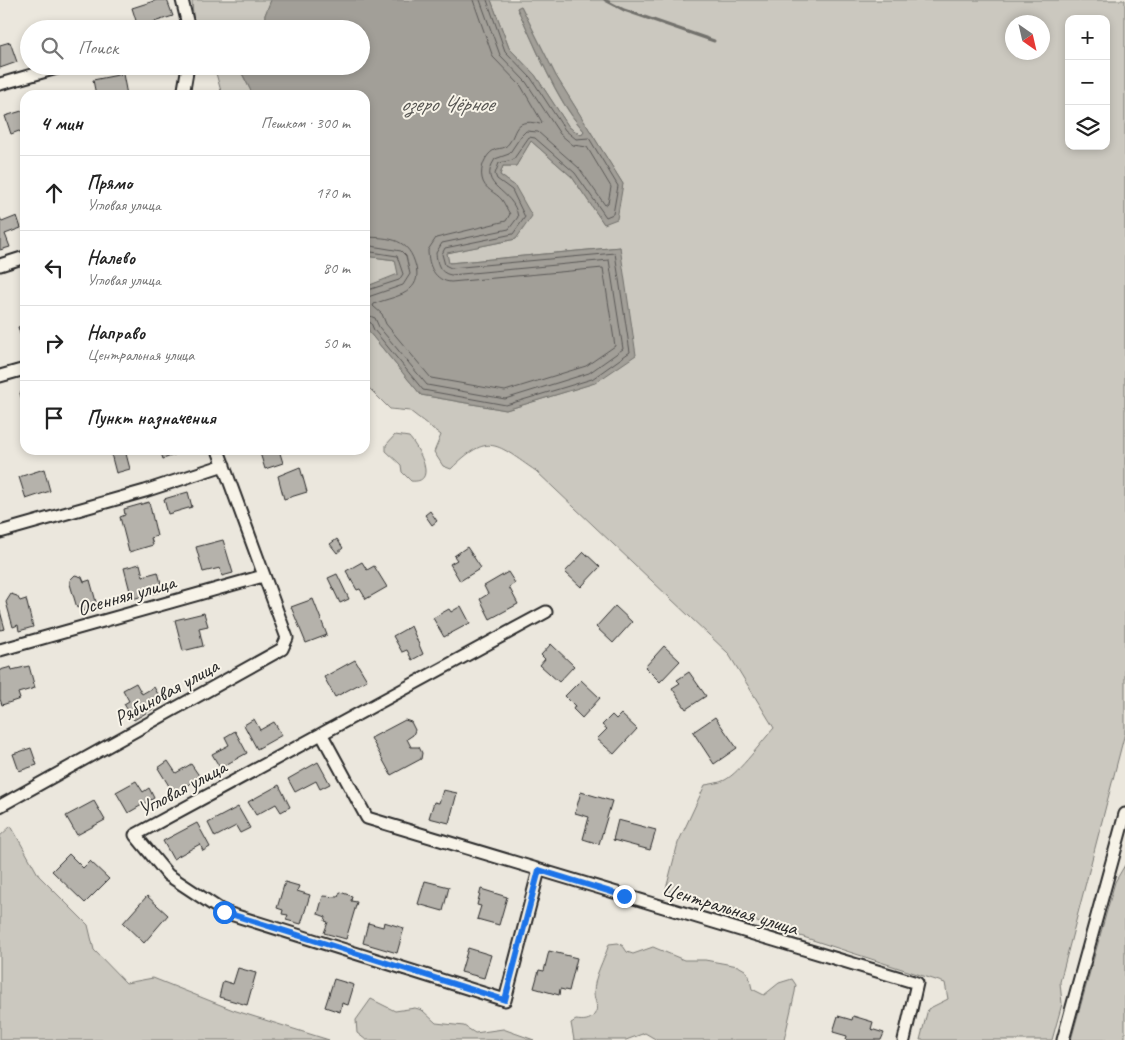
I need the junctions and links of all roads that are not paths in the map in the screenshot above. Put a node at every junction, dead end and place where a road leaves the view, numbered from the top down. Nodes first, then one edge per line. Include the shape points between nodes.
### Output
1 (182, 0) edge
2 (187, 20) edge
3 (32, 75) edge
4 (186, 75) edge
5 (0, 84) edge
6 (183, 90) edge
7 (20, 259) edge
8 (0, 265) edge
9 (20, 370) edge
10 (0, 376) edge
11 (220, 455) edge
12 (224, 465) junction
13 (0, 532) edge
14 (263, 576) junction
15 (546, 612) dead end
16 (0, 650) edge
17 (322, 735) junction
18 (0, 806) edge
19 (1125, 814) edge
20 (539, 870) junction
21 (904, 1040) edge
22 (1063, 1040) edge

1 - 2 street
3 - 5 street
4 - 6 street
7 - 8 street
9 - 10 street
11 - 12 street, Рябиновая улица
12 - 13 street
12 - 14 street, Рябиновая улица
14 - 16 street, Осенняя улица
14 - 18 street, Рябиновая улица via 287,638 282,649
15 - 17 street, Угловая улица
17 - 20 street, Центральная улица via 367,818
17 - 20 street, Угловая улица via 135,835 168,875 224,912 505,1000
19 - 22 street
20 - 21 street, Центральная улица via 917,983

